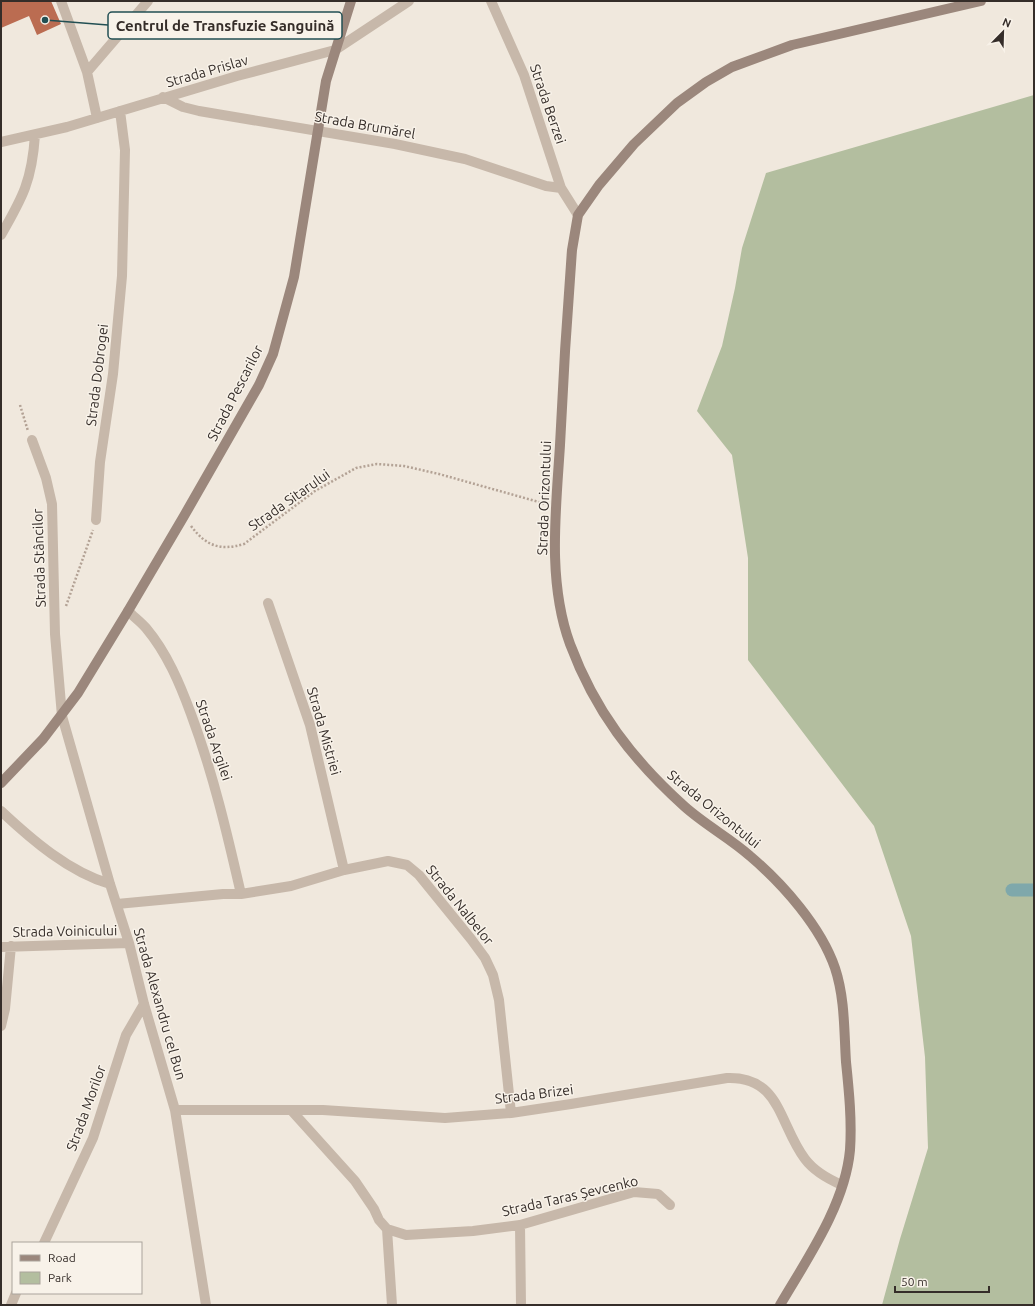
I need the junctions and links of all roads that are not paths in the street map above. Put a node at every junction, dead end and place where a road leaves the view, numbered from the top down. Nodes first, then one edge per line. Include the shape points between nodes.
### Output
1 (61, 1) edge
2 (148, 1) edge
3 (351, 1) edge
4 (409, 1) edge
5 (491, 1) edge
6 (981, 1) edge
7 (335, 50) junction
8 (87, 72) junction
9 (163, 98) junction
10 (120, 111) junction
11 (97, 118) junction
12 (317, 131) junction
13 (35, 135) junction
14 (1, 142) edge
15 (561, 188) junction
16 (578, 215) junction
17 (1, 235) edge
18 (32, 440) road end
19 (96, 520) road end
20 (268, 603) dead end
21 (128, 611) junction
22 (62, 716) junction
23 (1, 783) edge
24 (1, 811) edge
25 (344, 870) junction
26 (110, 884) junction
27 (242, 894) junction
28 (117, 904) junction
29 (129, 944) junction
30 (6, 946) edge
31 (144, 1004) junction
32 (1, 1026) edge
33 (175, 1110) junction
34 (290, 1110) junction
35 (511, 1113) junction
36 (842, 1186) junction
37 (670, 1205) dead end
38 (520, 1225) junction
39 (387, 1229) junction
40 (44, 1242) edge
41 (16, 1294) edge
42 (11, 1305) edge
43 (206, 1305) edge
44 (392, 1305) edge
45 (521, 1305) edge
46 (780, 1305) edge

1 - 8 street
2 - 8 street
3 - 7 street, Strada Pescarilor
4 - 7 street, Strada Prislav
5 - 15 street, Strada Berzei via 524,74
6 - 16 street, Strada Orizontului via 792,45 732,67 677,103 634,144 599,185
7 - 9 street, Strada Prislav
7 - 12 street, Strada Pescarilor via 326,81
8 - 11 street
9 - 10 street, Strada Prislav
9 - 12 street, Strada Brumărel via 199,111
10 - 11 street, Strada Prislav
10 - 19 street, Strada Dobrogei via 125,150 122,276 113,374 100,462
11 - 13 street, Strada Prislav
12 - 15 street, Strada Brumărel via 465,159 546,186
12 - 21 street, Strada Pescarilor via 294,277 272,354 259,385
13 - 14 street, Strada Prislav
13 - 17 street via 32,171
15 - 16 street, Strada Berzei
16 - 36 street, Strada Orizontului via 571,258 555,540 562,612 570,643 598,705 624,744 649,773 687,809 750,856 794,900 822,940 835,968 842,1000 850,1108 850,1151
18 - 22 street, Strada Stâncilor via 46,478 52,504 55,634
20 - 25 street, Strada Mistriei via 310,725
21 - 22 street, Strada Pescarilor
21 - 27 street, Strada Argilei via 158,644 181,688 206,755
22 - 23 street, Strada Pescarilor via 43,740
22 - 26 street, Strada Alexandru cel Bun
24 - 26 street via 46,849 80,872
25 - 27 street, Strada Nalbelor via 291,886
25 - 35 street, Strada Nalbelor via 388,861 407,865 433,891 484,958 493,975 499,1000
26 - 28 street, Strada Alexandru cel Bun
27 - 28 street, Strada Nalbelor
28 - 29 street, Strada Alexandru cel Bun
29 - 30 street, Strada Voinicului
29 - 31 street, Strada Alexandru cel Bun
30 - 32 street via 5,1009
31 - 33 street, Strada Alexandru cel Bun
31 - 40 street, Strada Morilor via 126,1035 93,1138
33 - 34 street, Strada Brizei
33 - 43 street, Strada Alexandru cel Bun
34 - 35 street, Strada Brizei via 445,1118
34 - 39 street via 355,1181
35 - 36 street, Strada Brizei via 741,1078 753,1081 763,1088 773,1100 805,1159 825,1178
36 - 46 street, Strada Orizontului via 822,1232
37 - 38 street, Strada Taras Șevcenko via 658,1194 634,1192
38 - 39 street, Strada Taras Șevcenko via 406,1235
38 - 45 street
39 - 44 street
41 - 42 street

